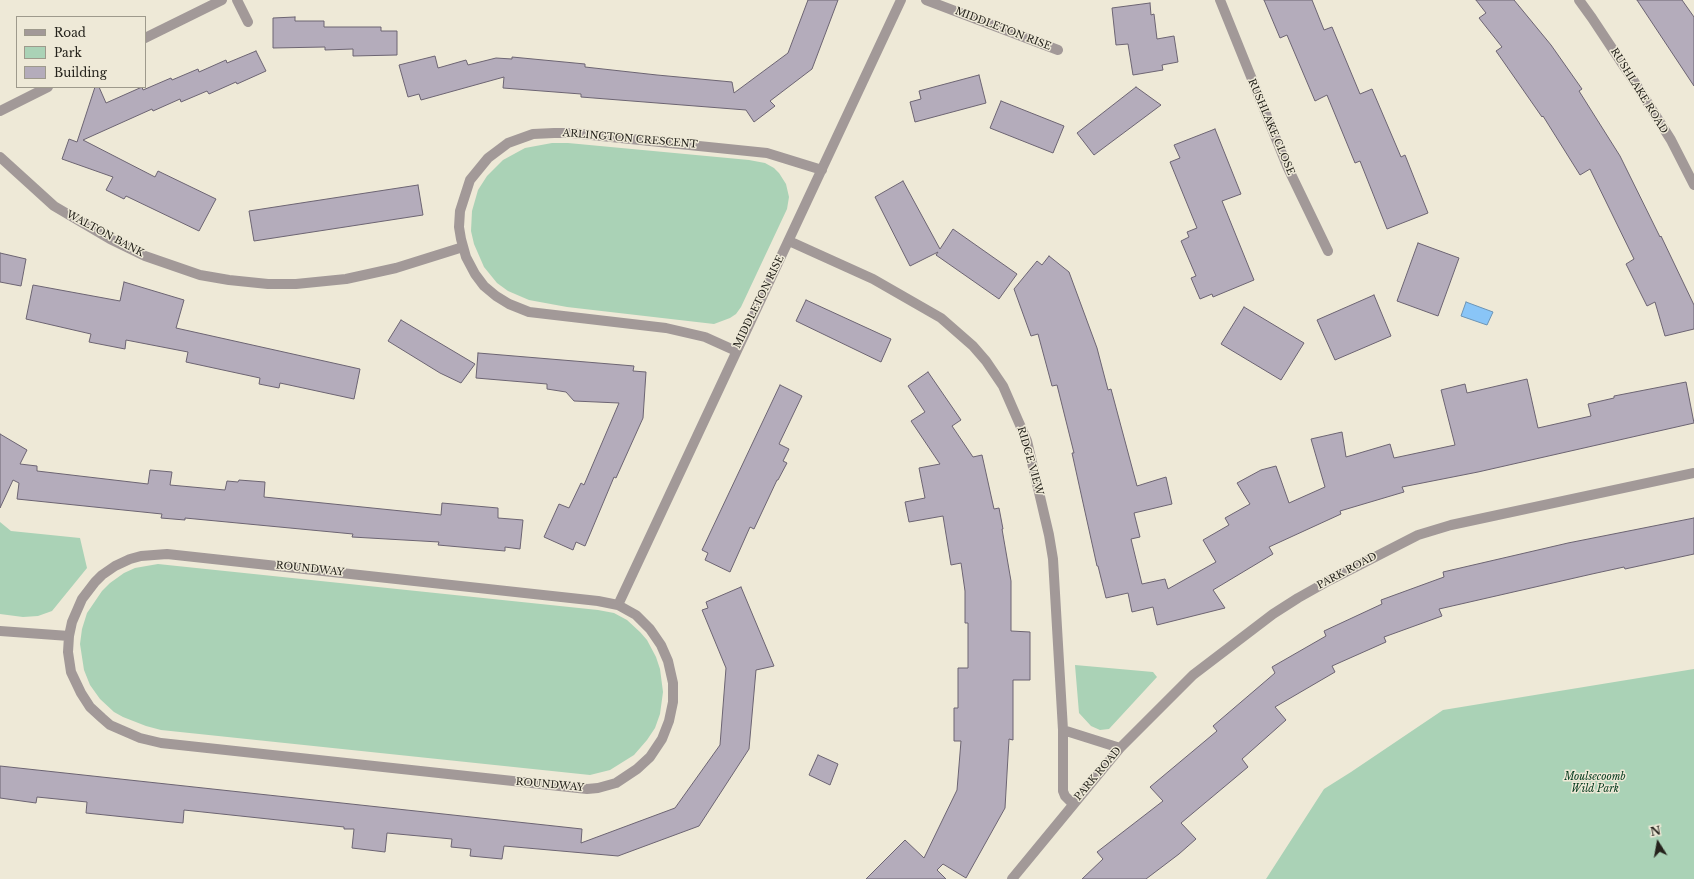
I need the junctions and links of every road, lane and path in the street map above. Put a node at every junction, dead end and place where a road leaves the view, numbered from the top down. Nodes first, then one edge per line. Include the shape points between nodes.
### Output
1 (222, 0) edge
2 (237, 0) edge
3 (901, 0) edge
4 (926, 0) edge
5 (1220, 0) edge
6 (1579, 0) edge
7 (248, 22) dead end
8 (146, 38) edge
9 (1058, 50) dead end
10 (46, 88) edge
11 (0, 111) edge
12 (0, 157) edge
13 (822, 170) junction
14 (1694, 185) edge
15 (789, 241) junction
16 (463, 247) junction
17 (1328, 251) dead end
18 (736, 351) junction
19 (1694, 473) edge
20 (618, 605) junction
21 (0, 630) edge
22 (69, 636) junction
23 (1063, 730) junction
24 (1120, 748) junction
25 (1073, 804) junction
26 (1012, 879) edge

1 - 8 street
2 - 7 street
3 - 13 street, MIDDLETON RISE
4 - 9 street, MIDDLETON RISE
5 - 17 street, RUSHLAKE CLOSE via 1287,166
6 - 14 street, RUSHLAKE ROAD via 1639,89
10 - 11 street
12 - 16 street, WALTON BANK via 54,206 110,239 166,264 208,276 268,284 346,279 396,268
13 - 15 street, MIDDLETON RISE
13 - 16 street, ARLINGTON CRESCENT via 767,153 572,133 533,134 508,143 496,151 470,180 460,211 459,227
15 - 18 street, MIDDLETON RISE
15 - 23 street, RIDGE VIEW via 873,279 941,318 973,346 1003,386 1027,441 1049,535 1056,590
16 - 18 street, ARLINGTON CRESCENT via 470,265 484,286 520,309 666,328 705,337
18 - 20 street, MIDDLETON RISE
19 - 24 street, PARK ROAD via 1452,525 1418,535 1330,580 1273,614 1193,674
20 - 22 street, ROUNDWAY via 167,554 130,559 102,575 82,599
20 - 22 street, ROUNDWAY via 644,622 661,645 673,683 673,702 662,739 647,760 622,780 607,786 587,789 161,743 140,738 121,730 90,707 71,672
21 - 22 street
23 - 24 street
23 - 25 street, RIDGE VIEW via 1063,791
24 - 25 street, PARK ROAD
25 - 26 street, PARK ROAD

